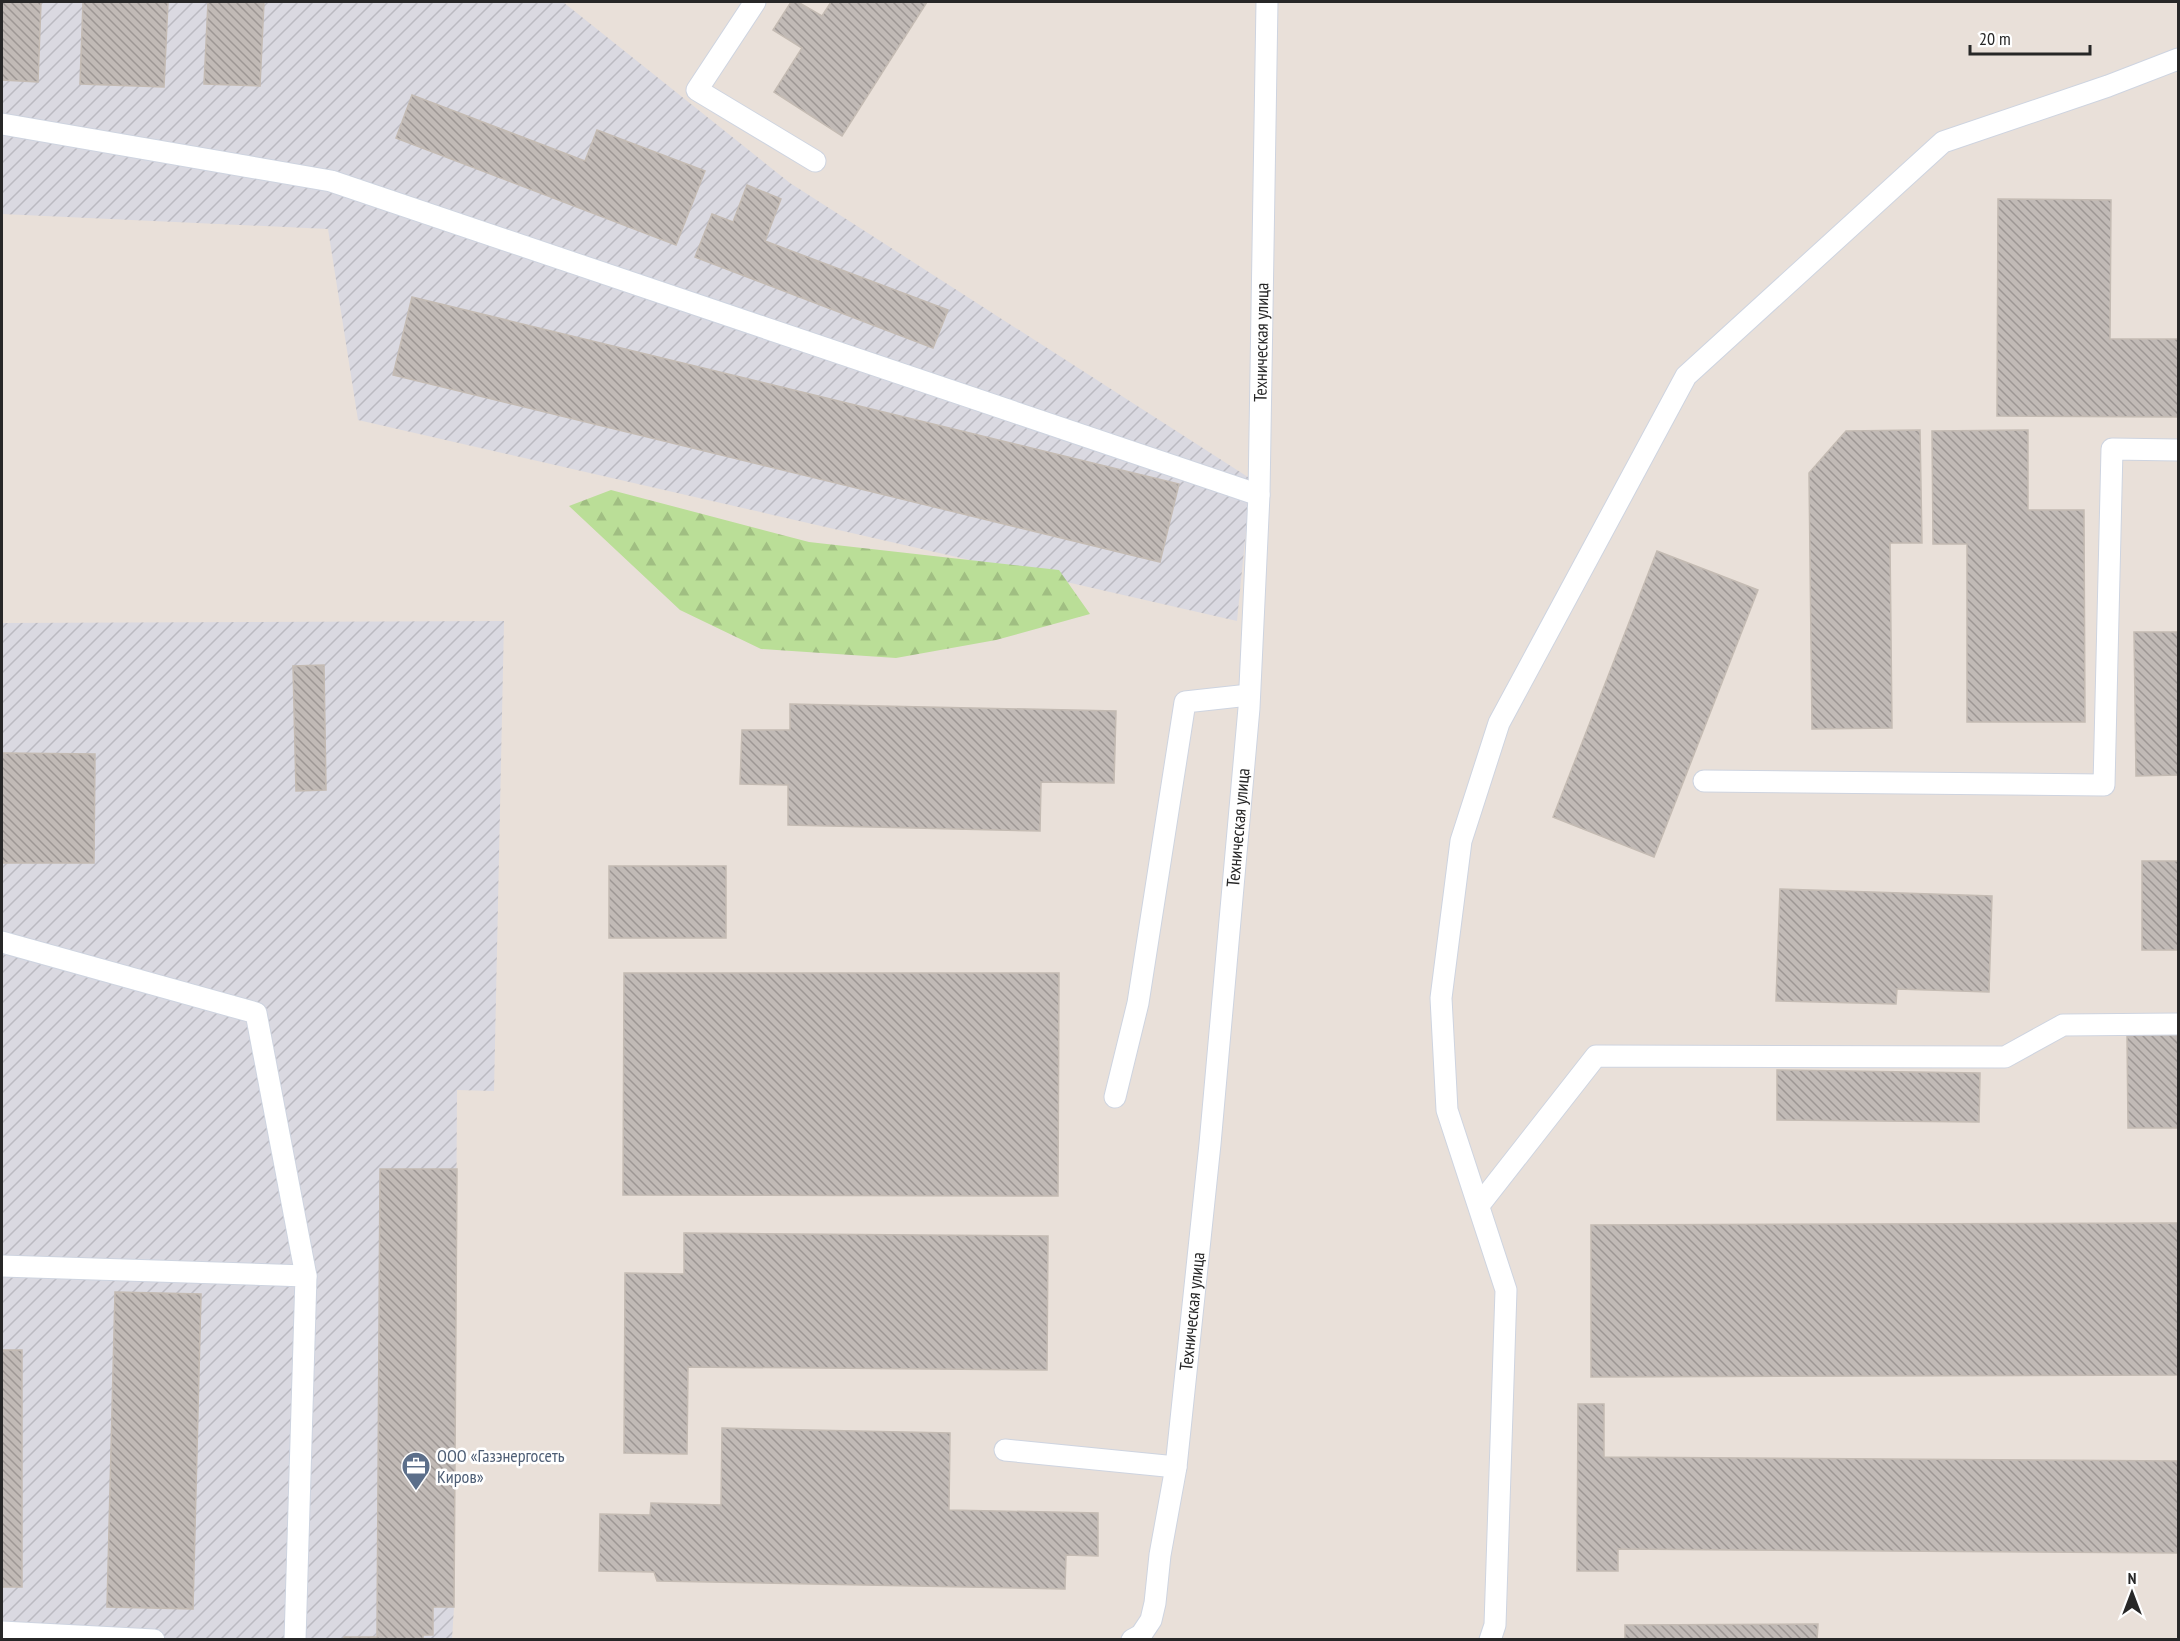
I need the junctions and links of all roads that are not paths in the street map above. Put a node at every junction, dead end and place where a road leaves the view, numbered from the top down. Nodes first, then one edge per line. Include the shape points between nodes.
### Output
1 (755, 2) edge
2 (1268, 2) edge
3 (2178, 59) edge
4 (2, 124) edge
5 (815, 162) dead end
6 (2178, 450) edge
7 (1259, 495) junction
8 (1249, 695) junction
9 (1704, 781) dead end
10 (2, 942) edge
11 (2178, 1024) edge
12 (1115, 1097) dead end
13 (1480, 1204) junction
14 (2, 1266) edge
15 (306, 1276) junction
16 (1005, 1450) dead end
17 (1176, 1467) junction
18 (2, 1632) edge
19 (154, 1640) edge
20 (296, 1640) edge
21 (1132, 1640) edge
22 (1490, 1640) edge

1 - 5 lane via 698,90
2 - 7 lane, Техническая улица
3 - 13 lane via 1943,141 1686,376 1499,723 1461,841 1441,998 1447,1110
4 - 7 lane via 331,182
6 - 9 lane via 2112,449 2104,785
7 - 8 lane, Техническая улица
8 - 12 lane via 1185,702 1138,1003
8 - 17 lane, Техническая улица via 1210,1144
10 - 15 lane via 256,1013
11 - 13 lane via 2064,1025 2005,1057 1596,1056
13 - 22 lane via 1506,1290 1495,1625
14 - 15 lane
15 - 20 lane
16 - 17 lane
17 - 21 lane, Техническая улица via 1151,1620 1142,1635
18 - 19 lane

